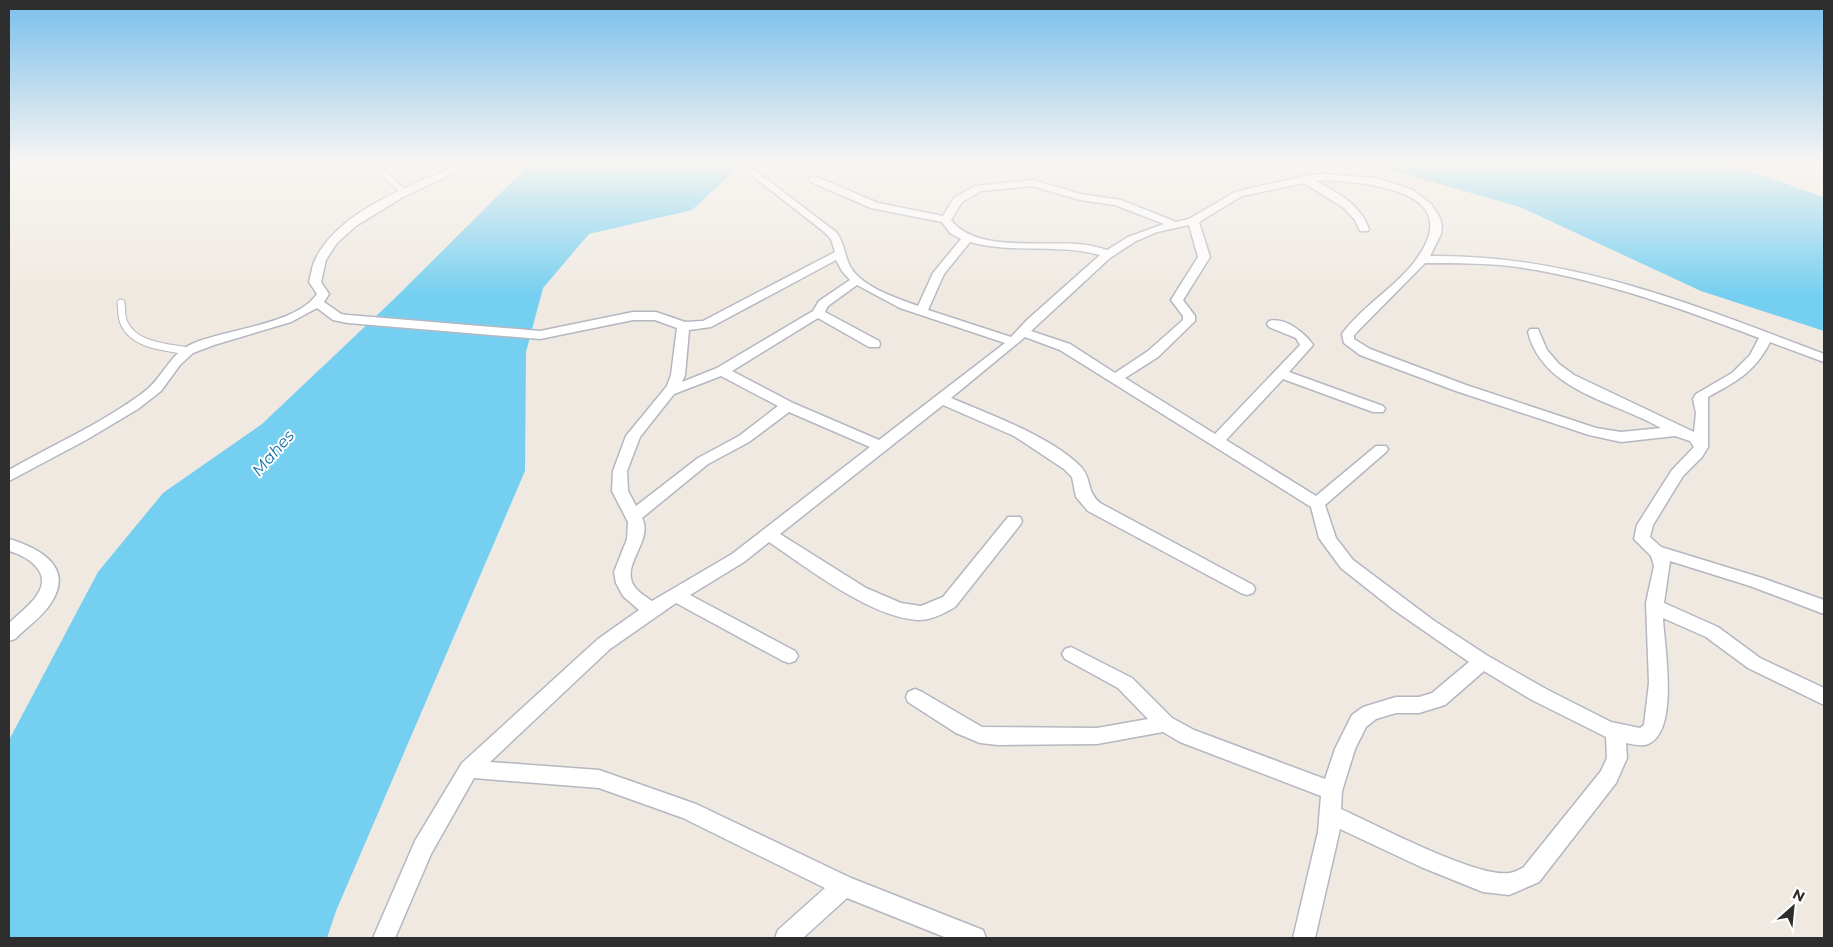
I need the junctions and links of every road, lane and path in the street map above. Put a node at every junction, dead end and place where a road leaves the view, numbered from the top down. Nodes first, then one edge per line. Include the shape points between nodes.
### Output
1 (377, 208) edge
2 (800, 208) edge
3 (886, 208) edge
4 (953, 208) edge
5 (1133, 208) edge
6 (1214, 208) edge
7 (1350, 208) edge
8 (1428, 208) edge
9 (946, 220) junction
10 (1193, 220) junction
11 (1175, 225) junction
12 (1364, 230) dead end
13 (968, 237) junction
14 (839, 254) junction
15 (1108, 254) junction
16 (1422, 260) junction
17 (857, 280) junction
18 (121, 303) dead end
19 (319, 304) junction
20 (922, 311) junction
21 (818, 313) junction
22 (1273, 324) dead end
23 (683, 326) junction
24 (1534, 332) dead end
25 (1766, 336) junction
26 (1019, 337) junction
27 (874, 344) dead end
28 (188, 351) junction
29 (1824, 358) edge
30 (722, 371) junction
31 (1280, 373) junction
32 (1116, 378) junction
33 (670, 391) junction
34 (941, 399) junction
35 (788, 406) junction
36 (1378, 409) dead end
37 (1676, 431) junction
38 (1216, 442) junction
39 (1700, 443) junction
40 (880, 446) junction
41 (1382, 449) dead end
42 (9, 476) edge
43 (1317, 504) junction
44 (634, 517) junction
45 (1014, 521) dead end
46 (769, 534) junction
47 (9, 545) edge
48 (1656, 552) junction
49 (1247, 589) dead end
50 (676, 595) junction
51 (1655, 607) junction
52 (1824, 608) edge
53 (651, 610) junction
54 (9, 634) edge
55 (1071, 654) dead end
56 (789, 656) dead end
57 (1481, 663) junction
58 (915, 697) dead end
59 (1824, 697) edge
60 (1165, 724) junction
61 (1616, 733) junction
62 (469, 769) junction
63 (1332, 791) junction
64 (1330, 814) junction
65 (844, 886) junction
66 (384, 938) edge
67 (786, 938) edge
68 (975, 938) edge
69 (1304, 938) edge

1 - 19 street via 342,230 320,257 315,282 322,294
2 - 14 street via 827,229 836,240
3 - 9 street
4 - 9 street
5 - 11 street
6 - 10 street
7 - 12 street
8 - 16 street via 1437,226
9 - 13 street via 953,229
10 - 11 street
10 - 32 street via 1204,257 1177,300 1189,321 1153,354
11 - 15 street via 1144,233
13 - 15 street via 1018,248 1077,247
13 - 20 street via 938,272
14 - 17 street via 842,264
14 - 23 street via 707,324
15 - 26 street
16 - 25 street via 1486,259 1574,275 1658,299
16 - 37 street via 1348,334 1353,346 1461,388 1594,432 1621,437
17 - 20 street
17 - 21 street via 823,304
18 - 28 lane via 124,323 136,336
19 - 23 street via 338,317 348,319 540,335 634,316 656,316
19 - 28 street via 298,316
20 - 26 street
21 - 27 street
21 - 30 street
22 - 31 street via 1300,335 1307,345
23 - 33 street via 678,375
24 - 37 street via 1540,352 1563,373
25 - 29 street
25 - 39 street via 1756,357 1737,376 1703,394 1700,399 1703,413
26 - 32 street via 1065,347
26 - 34 street
28 - 42 street via 177,358 152,392 138,402
30 - 33 street
30 - 35 street
31 - 36 street
31 - 38 street
32 - 38 street
33 - 44 street via 634,436 620,471 620,491
34 - 40 street
34 - 49 street via 1039,442 1077,471 1082,481 1083,499 1094,507
35 - 40 street
35 - 44 street via 744,439 682,476
37 - 39 street via 1687,433
38 - 43 street
39 - 48 street via 1697,454 1677,473 1645,525 1642,539
40 - 46 street
41 - 43 street
43 - 57 street via 1323,514 1328,538 1347,564
44 - 53 street via 635,539 622,572 624,583 629,592
45 - 46 street via 949,602 936,610 918,613 873,598
46 - 50 street via 738,558
47 - 54 street via 31,552 44,561 50,573 46,597
48 - 51 street via 1662,559 1663,568
48 - 52 street via 1756,582
50 - 53 street
50 - 56 street
51 - 59 street via 1712,632 1754,663
51 - 61 street via 1660,682 1655,721 1652,730 1643,737
53 - 62 street via 604,644
55 - 60 street via 1126,683
57 - 61 street
57 - 63 street via 1438,699 1396,705 1370,713 1359,721
58 - 60 street via 962,727 998,737 1097,736
60 - 63 street via 1187,736
61 - 64 street via 1617,758 1609,777 1531,876 1509,884 1483,882
62 - 65 street via 599,780 689,811
62 - 66 street via 423,848
63 - 64 street
64 - 69 street via 1329,832
65 - 67 street
65 - 68 street

